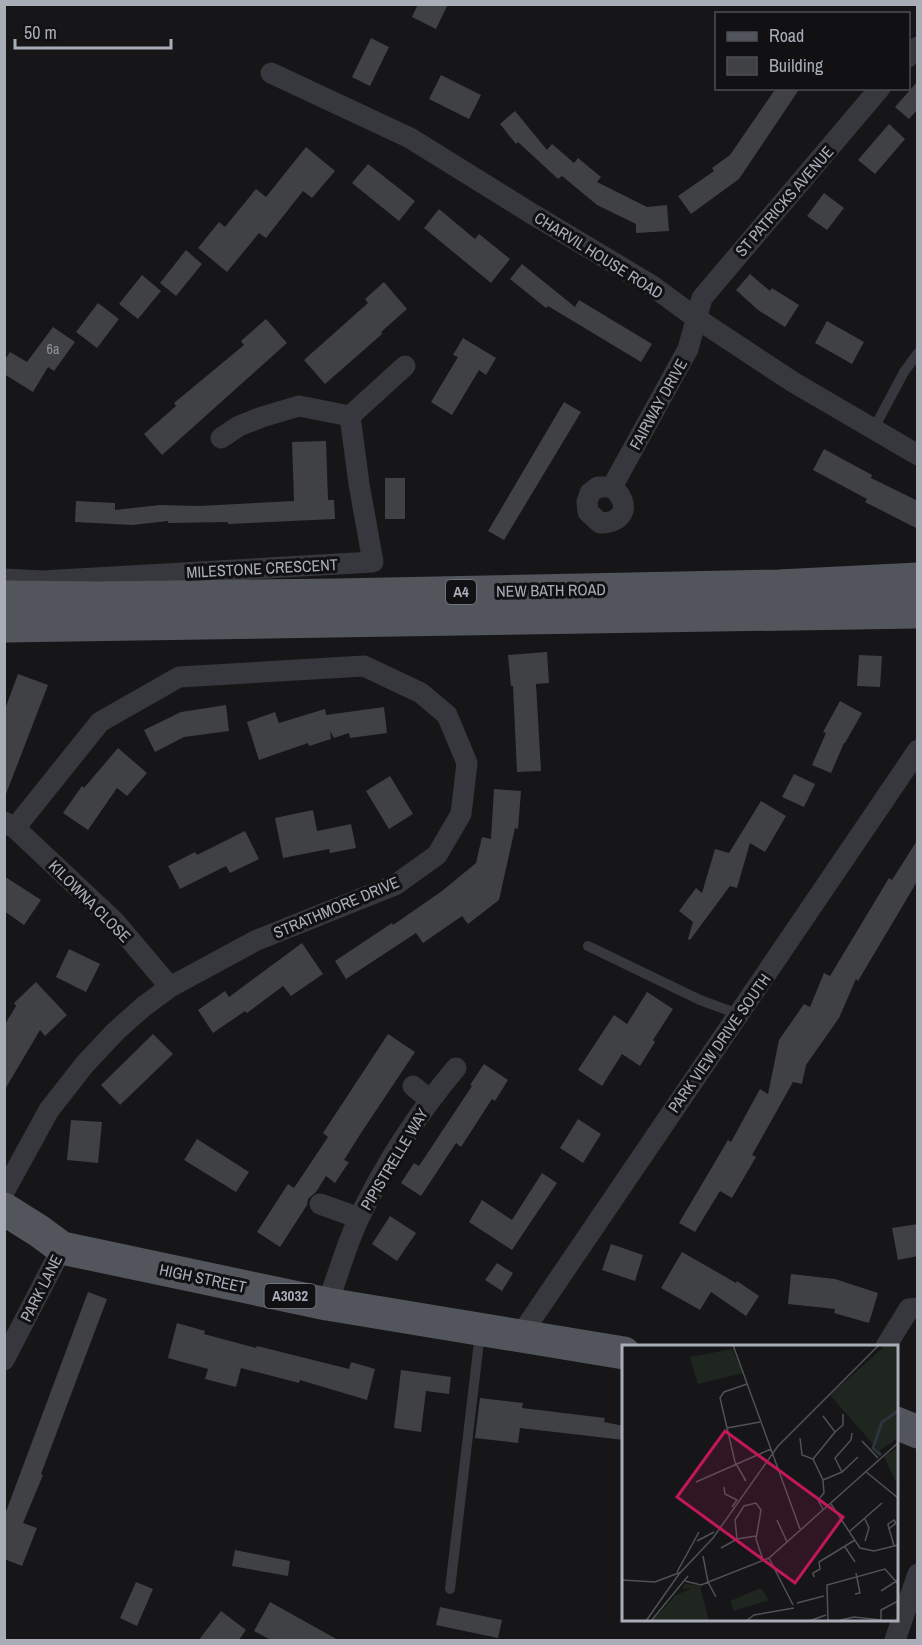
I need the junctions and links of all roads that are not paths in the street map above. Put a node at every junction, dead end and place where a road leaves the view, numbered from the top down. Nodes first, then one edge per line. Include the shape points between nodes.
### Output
1 (271, 73) dead end
2 (878, 90) edge
3 (696, 318) junction
4 (918, 353) edge
5 (405, 366) dead end
6 (350, 416) junction
7 (873, 430) junction
8 (221, 438) dead end
9 (918, 455) edge
10 (612, 486) dead end
11 (4, 579) edge
12 (918, 579) edge
13 (4, 597) edge
14 (918, 612) edge
15 (4, 626) edge
16 (918, 750) edge
17 (10, 825) edge
18 (588, 946) dead end
19 (170, 987) junction
20 (738, 1014) junction
21 (456, 1068) dead end
22 (413, 1086) dead end
23 (430, 1100) junction
24 (4, 1192) edge
25 (320, 1204) dead end
26 (4, 1209) edge
27 (359, 1218) junction
28 (62, 1248) junction
29 (327, 1304) junction
30 (918, 1308) edge
31 (480, 1329) junction
32 (520, 1336) junction
33 (887, 1345) edge
34 (622, 1353) edge
35 (4, 1360) edge
36 (898, 1423) edge
37 (918, 1432) edge
38 (918, 1574) edge
39 (450, 1589) dead end
40 (895, 1641) edge

1 - 3 street, CHARVIL HOUSE ROAD via 411,138 651,285
2 - 3 street, ST PATRICKS AVENUE via 702,298
3 - 7 street, CHARVIL HOUSE ROAD
3 - 10 street, FAIRWAY DRIVE via 688,350
4 - 7 lane
5 - 6 street
6 - 8 street via 299,406 238,426
6 - 11 street, MILESTONE CRESCENT via 373,562 42,581
7 - 9 street, CHARVIL HOUSE ROAD
12 - 13 main road, NEW BATH ROAD / A4 via 779,586
14 - 15 main road, NEW BATH ROAD / A4
16 - 20 street, PARK VIEW DRIVE SOUTH
17 - 19 street, KILOWNA CLOSE via 115,922
17 - 19 street, STRATHMORE DRIVE via 100,722 179,677 364,666 421,693 447,715 467,763 461,814 437,855 395,885 257,940
18 - 20 lane
19 - 24 street, STRATHMORE DRIVE via 123,1025 85,1064 49,1110
20 - 32 street, PARK VIEW DRIVE SOUTH
21 - 23 street, PIPISTRELLE WAY
22 - 23 street, PIPISTRELLE WAY
23 - 27 street, PIPISTRELLE WAY
25 - 27 street, PIPISTRELLE WAY
26 - 28 main road, HIGH STREET / A3032
27 - 29 street, PIPISTRELLE WAY
28 - 29 main road, HIGH STREET / A3032
28 - 35 street, PARK LANE
29 - 31 main road, HIGH STREET / A3032
30 - 33 street via 909,1309
31 - 32 main road, HIGH STREET / A3032
31 - 39 lane
32 - 34 main road, A3032
36 - 37 main road
38 - 40 street

